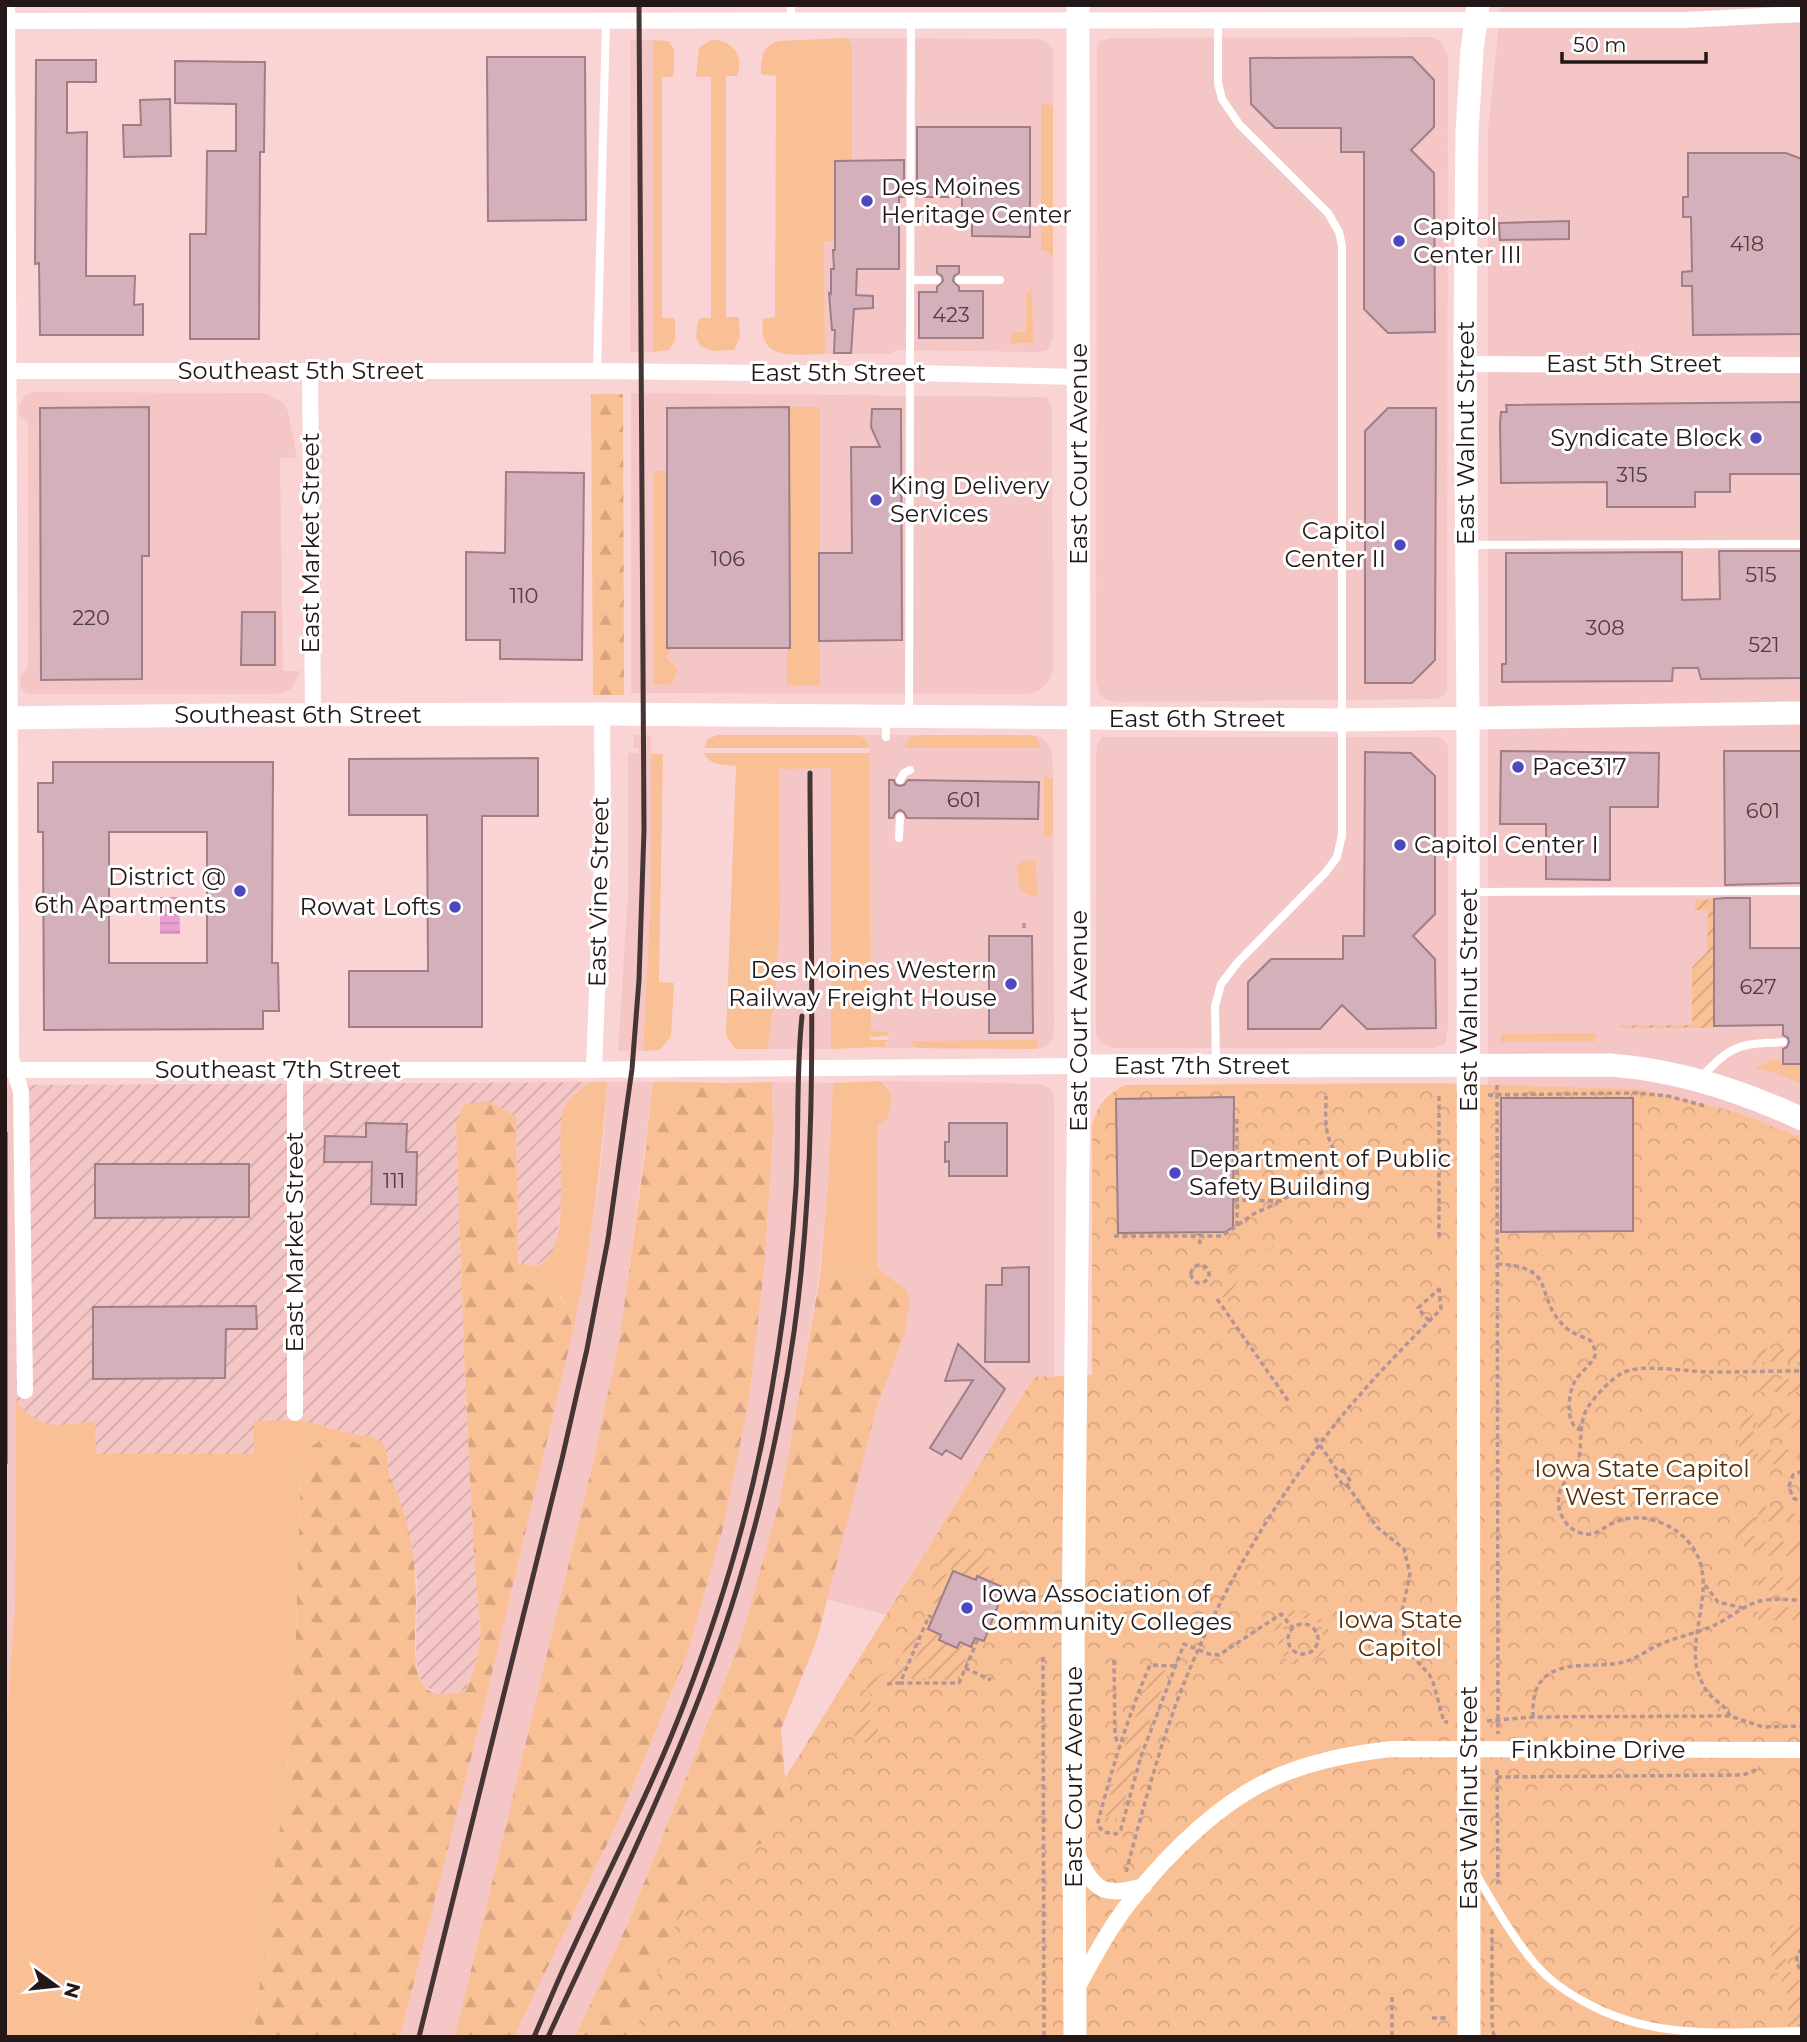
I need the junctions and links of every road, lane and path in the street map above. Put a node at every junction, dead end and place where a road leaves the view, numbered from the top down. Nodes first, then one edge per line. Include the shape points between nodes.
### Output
1 (791, 13) edge
2 (1078, 13) edge
3 (1477, 13) edge
4 (1802, 13) edge
5 (307, 14) edge
6 (7, 16) edge
7 (1218, 20) junction
8 (606, 21) junction
9 (911, 21) junction
10 (911, 280) junction
11 (937, 280) dead end
12 (959, 280) dead end
13 (1000, 280) dead end
14 (1465, 364) junction
15 (1802, 365) edge
16 (7, 371) edge
17 (310, 371) junction
18 (597, 371) junction
19 (911, 373) junction
20 (1079, 377) junction
21 (1802, 544) edge
22 (1467, 545) junction
23 (1802, 713) edge
24 (313, 714) junction
25 (597, 714) junction
26 (7, 718) edge
27 (1079, 718) junction
28 (1468, 719) junction
29 (1342, 720) junction
30 (893, 724) junction
31 (910, 770) dead end
32 (900, 780) dead end
33 (900, 817) dead end
34 (899, 838) dead end
35 (1802, 891) edge
36 (1468, 892) junction
37 (1024, 923) dead end
38 (1024, 931) dead end
39 (1783, 1042) dead end
40 (1468, 1064) junction
41 (1216, 1065) junction
42 (1079, 1066) junction
43 (594, 1069) junction
44 (10, 1070) edge
45 (295, 1070) junction
46 (551, 1070) joint
47 (1699, 1079) junction
48 (1497, 1085) dead end
49 (1488, 1094) dead end
50 (1496, 1094) junction
51 (1439, 1096) dead end
52 (1326, 1097) dead end
53 (1706, 1106) dead end
54 (1237, 1119) dead end
55 (1802, 1119) edge
56 (1235, 1200) junction
57 (1281, 1201) junction
58 (1237, 1226) junction
59 (1200, 1234) junction
60 (1114, 1236) dead end
61 (1439, 1240) dead end
62 (1200, 1245) dead end
63 (1200, 1264) joint
64 (1497, 1264) junction
65 (1217, 1299) dead end
66 (1429, 1321) junction
67 (1802, 1371) edge
68 (25, 1391) dead end
69 (1289, 1402) dead end
70 (295, 1413) dead end
71 (1581, 1430) junction
72 (1315, 1438) dead end
73 (1320, 1444) junction
74 (1802, 1471) edge
75 (1802, 1502) edge
76 (1704, 1583) junction
77 (1802, 1600) edge
78 (1744, 1609) junction
79 (933, 1618) dead end
80 (1293, 1628) junction
81 (1696, 1632) junction
82 (978, 1639) dead end
83 (1199, 1650) junction
84 (1043, 1657) dead end
85 (1114, 1660) dead end
86 (1175, 1666) junction
87 (965, 1668) junction
88 (991, 1680) dead end
89 (887, 1684) dead end
90 (900, 1684) junction
91 (1730, 1716) junction
92 (1532, 1717) junction
93 (1482, 1721) dead end
94 (1498, 1721) junction
95 (1454, 1722) dead end
96 (1802, 1726) edge
97 (1498, 1736) dead end
98 (1119, 1746) junction
99 (1468, 1750) junction
100 (1802, 1750) edge
101 (1762, 1767) dead end
102 (1497, 1770) dead end
103 (1497, 1777) junction
104 (1074, 1848) junction
105 (1469, 1862) junction
106 (1126, 1872) dead end
107 (1144, 1886) junction
108 (1497, 1893) dead end
109 (1492, 1917) dead end
110 (1802, 1949) edge
111 (1802, 1971) edge
112 (1075, 1992) junction
113 (1392, 1997) dead end
114 (1433, 2018) dead end
115 (1451, 2022) dead end
116 (1802, 2031) edge
117 (1044, 2037) edge
118 (1075, 2037) edge
119 (1392, 2037) edge
120 (1469, 2037) edge
121 (1494, 2037) edge

1 - 8 street
1 - 9 street
2 - 7 street
2 - 9 street
2 - 20 street, East Court Avenue
3 - 4 street via 1683,20
3 - 7 street
3 - 14 street, East Walnut Street via 1467,132
5 - 6 street
5 - 8 street
6 - 16 street
7 - 29 lane via 1222,99 1239,124 1328,213 1342,246
8 - 18 lane
9 - 10 lane
10 - 11 lane
10 - 19 lane
12 - 13 lane
14 - 15 street, East 5th Street
14 - 22 street, East Walnut Street
16 - 17 street, Southeast 5th Street
16 - 26 street
17 - 18 street, Southeast 5th Street
17 - 24 street, East Market Street
18 - 19 street, East 5th Street
19 - 20 street, East 5th Street
19 - 30 lane
20 - 27 street, East Court Avenue
21 - 22 lane
22 - 28 street, East Walnut Street
23 - 28 street, East 6th Street
24 - 25 street, Southeast 6th Street
24 - 26 street, Southeast 6th Street
25 - 30 street, East 6th Street
25 - 43 street, East Vine Street via 603,847
26 - 44 street
27 - 29 street, East 6th Street
27 - 30 street, East 6th Street
27 - 42 street, East Court Avenue
28 - 29 street, East 6th Street
28 - 36 street, East Walnut Street
29 - 41 lane via 1339,851 1326,872 1221,984 1215,1006
31 - 32 lane
33 - 34 lane
35 - 36 lane
36 - 40 street, East Walnut Street
37 - 38 path
39 - 47 lane via 1736,1047
40 - 41 street, East 7th Street
40 - 47 street, East 7th Street via 1610,1065
40 - 99 street, East Walnut Street
41 - 42 street, East 7th Street
42 - 43 street, East 7th Street
42 - 104 street, East Court Avenue
43 - 46 street, East 7th Street
44 - 45 street, Southeast 7th Street
44 - 68 street via 21,1092
45 - 46 street, Southeast 7th Street
45 - 70 street, East Market Street
47 - 55 street, East 7th Street
48 - 50 path
49 - 50 path
50 - 53 path via 1633,1093
50 - 64 path
51 - 61 path
52 - 57 path via 1326,1133 1336,1153 1335,1163
54 - 56 path
56 - 57 path
56 - 58 path
57 - 58 path
58 - 59 path via 1222,1236
59 - 60 path
59 - 62 path
63 - 63 path via 1191,1276 1205,1282 1209,1273
64 - 71 path via 1524,1267 1536,1275 1558,1320 1591,1341 1595,1356 1574,1381 1570,1396 1572,1424
64 - 94 path
65 - 69 path
66 - 66 path via 1441,1309 1439,1287 1418,1308
66 - 73 path
67 - 71 path via 1632,1370 1622,1373 1597,1396 1585,1413
71 - 76 path via 1578,1463 1558,1497 1564,1520 1572,1529 1592,1534 1629,1518 1667,1525 1696,1553
72 - 73 path
73 - 83 path via 1261,1531
73 - 95 path via 1342,1485 1347,1485 1377,1527 1404,1549 1410,1574 1402,1611 1404,1635 1412,1656 1433,1682 1444,1722
74 - 75 path via 1793,1475 1789,1486 1793,1497
76 - 78 path via 1718,1602
76 - 81 path
77 - 78 path via 1768,1600
78 - 81 path
79 - 90 path via 929,1616
80 - 80 path via 1302,1623 1314,1628 1318,1639 1313,1650 1301,1654 1292,1649
80 - 83 path via 1281,1614 1219,1655
81 - 91 path via 1700,1677
81 - 92 path via 1627,1661 1557,1671 1538,1686
82 - 87 path
83 - 86 path via 1184,1644
83 - 106 path via 1157,1761
84 - 117 path
85 - 98 path
86 - 98 path via 1150,1665
86 - 98 path via 1141,1756 1121,1829 1112,1834 1100,1829 1098,1822
87 - 88 path
87 - 90 path via 958,1683
89 - 90 path
91 - 92 path
91 - 96 path via 1763,1727
92 - 94 path
93 - 94 path
94 - 97 path
99 - 100 street, Finkbine Drive
99 - 105 street, East Walnut Street
99 - 107 street, Finkbine Drive via 1392,1749 1354,1754 1280,1775 1208,1821
101 - 103 path via 1743,1775
102 - 103 path
103 - 108 path
104 - 107 street via 1094,1884 1116,1891
104 - 112 street, East Court Avenue
105 - 116 lane via 1537,1966 1596,2009 1657,2029
105 - 120 street, East Walnut Street
107 - 112 street, Finkbine Drive via 1105,1938
109 - 121 path
110 - 111 path via 1797,1956
112 - 118 street, East Court Avenue
113 - 119 path
114 - 115 path

